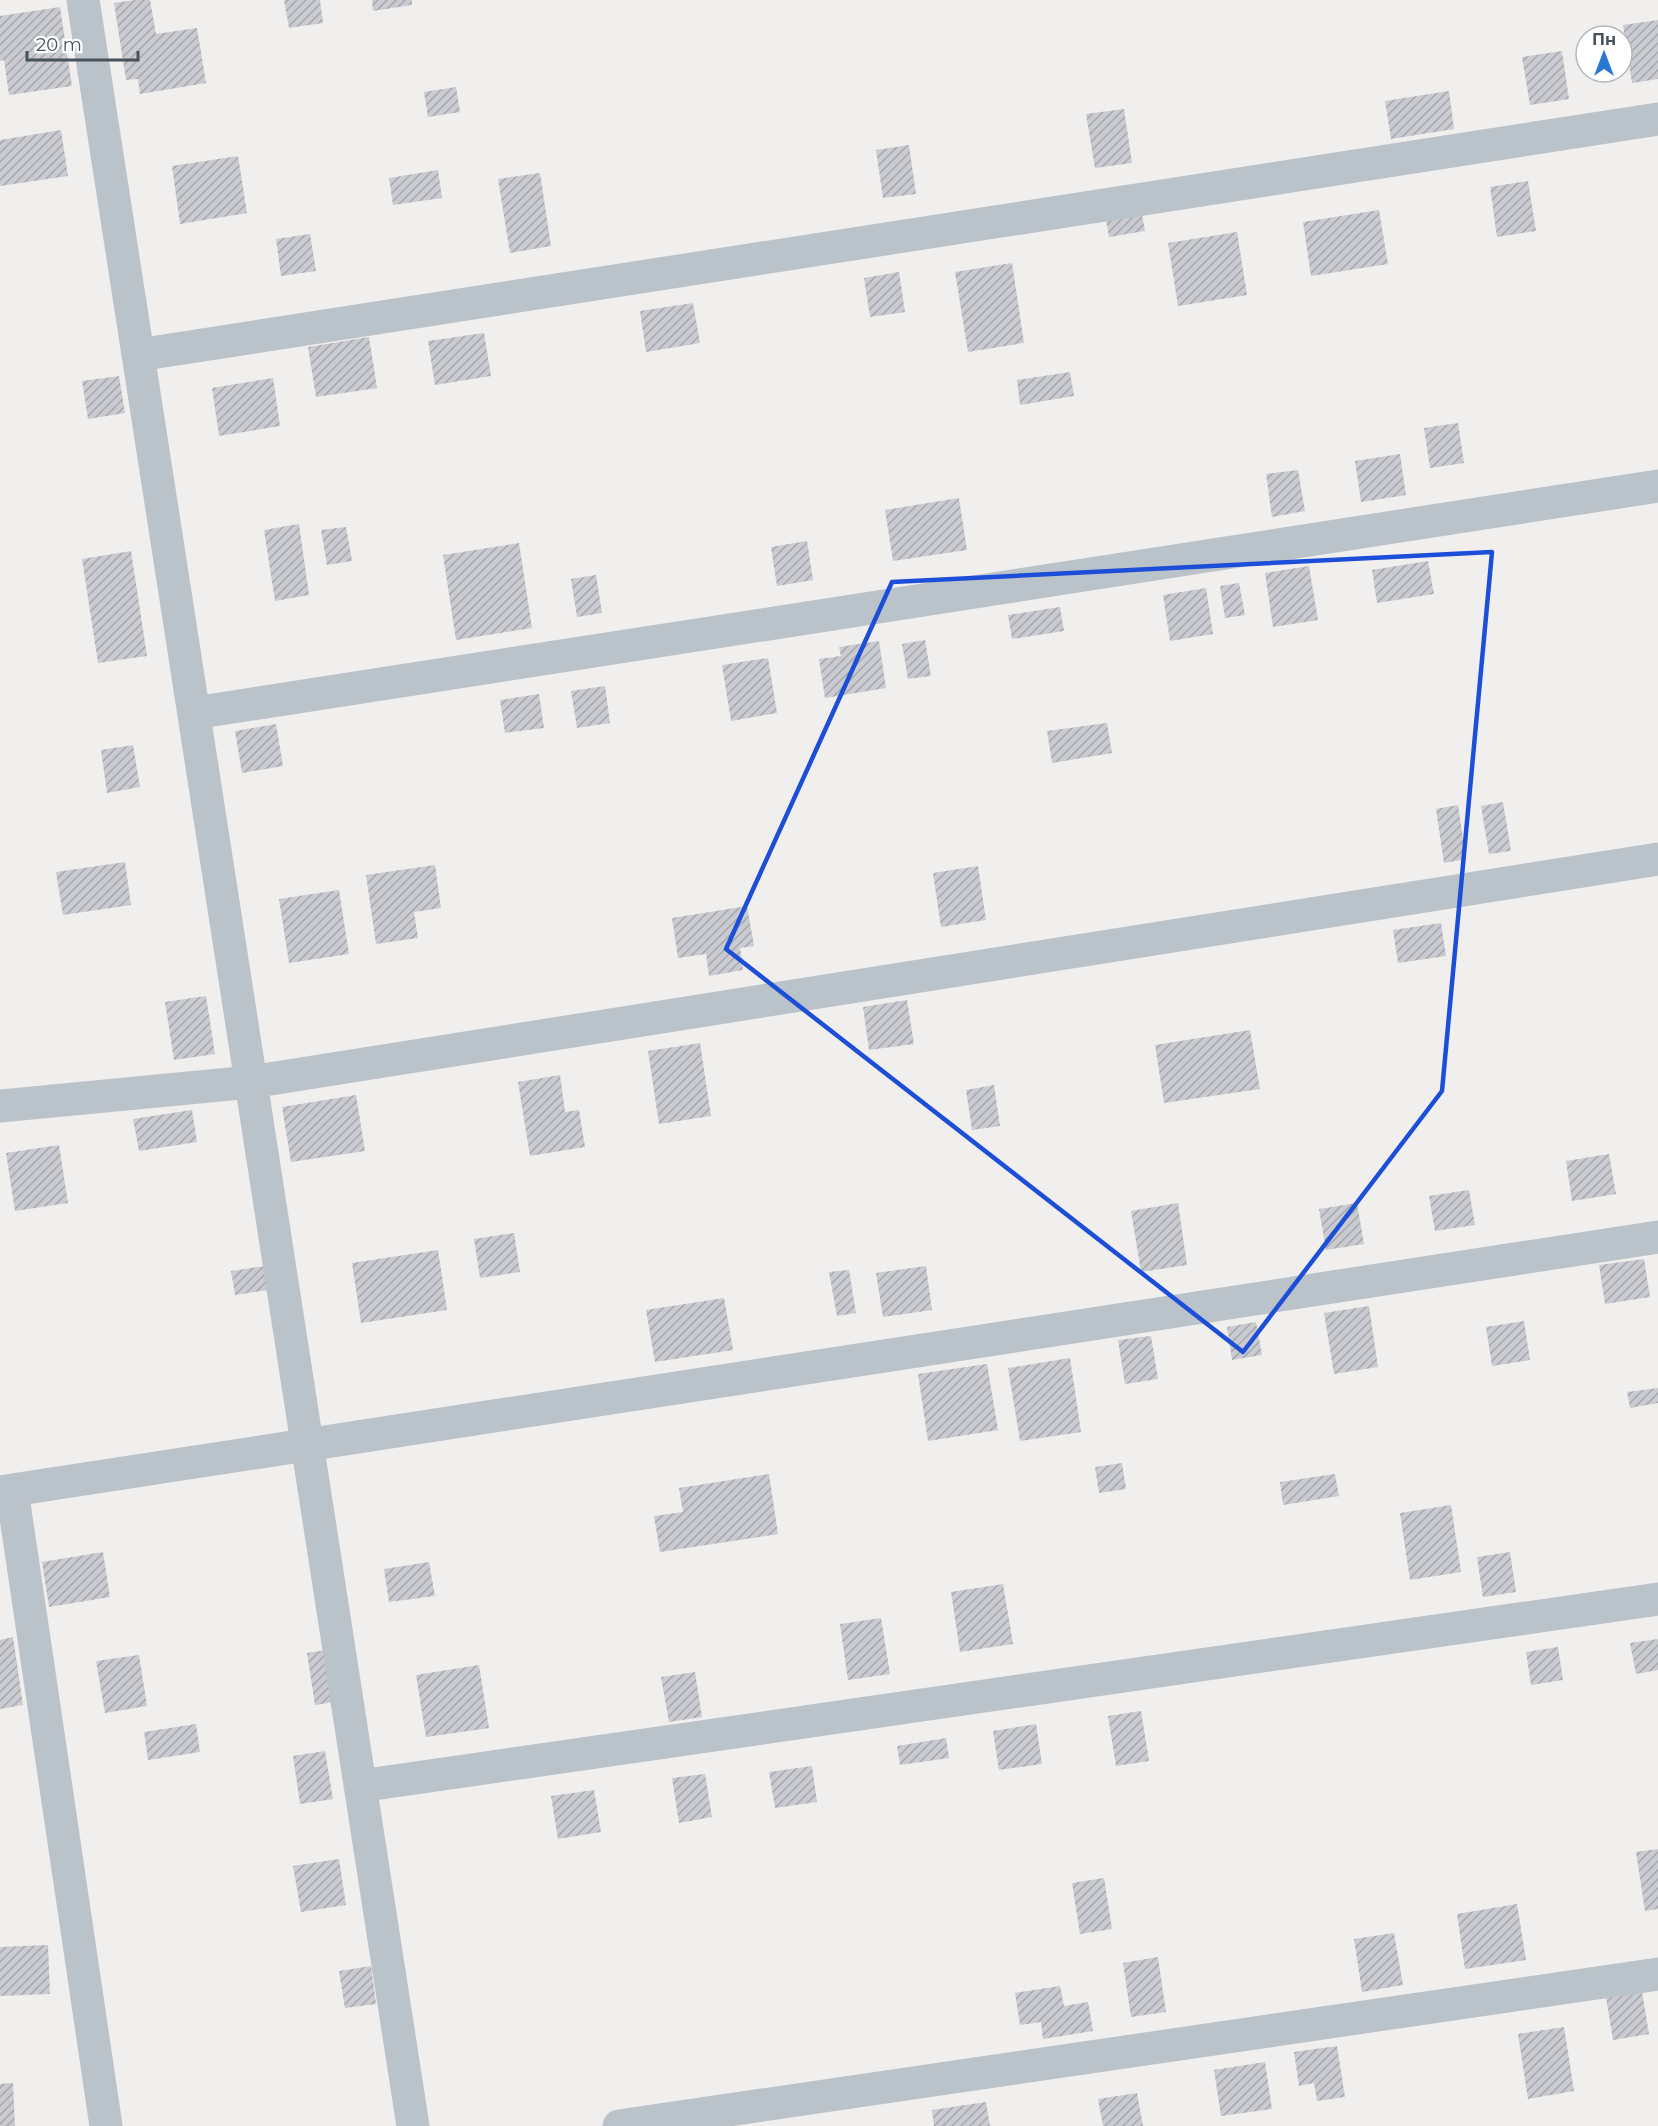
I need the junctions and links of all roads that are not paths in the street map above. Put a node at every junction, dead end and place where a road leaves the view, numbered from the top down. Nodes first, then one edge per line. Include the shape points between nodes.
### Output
1 (83, 0) edge
2 (1658, 119) edge
3 (138, 355) junction
4 (1658, 486) edge
5 (194, 713) junction
6 (1658, 860) edge
7 (251, 1082) junction
8 (0, 1106) edge
9 (1658, 1237) edge
10 (307, 1445) junction
11 (6, 1491) edge
12 (1658, 1599) edge
13 (360, 1786) junction
14 (1658, 1974) edge
15 (106, 2126) edge
16 (413, 2126) edge
17 (619, 2126) edge

1 - 3 street
2 - 3 street
3 - 5 street
4 - 5 street
5 - 7 street
6 - 7 street
7 - 8 street
7 - 10 street
9 - 10 street
10 - 11 street
10 - 13 street
11 - 15 street
12 - 13 street
13 - 16 street
14 - 17 street

